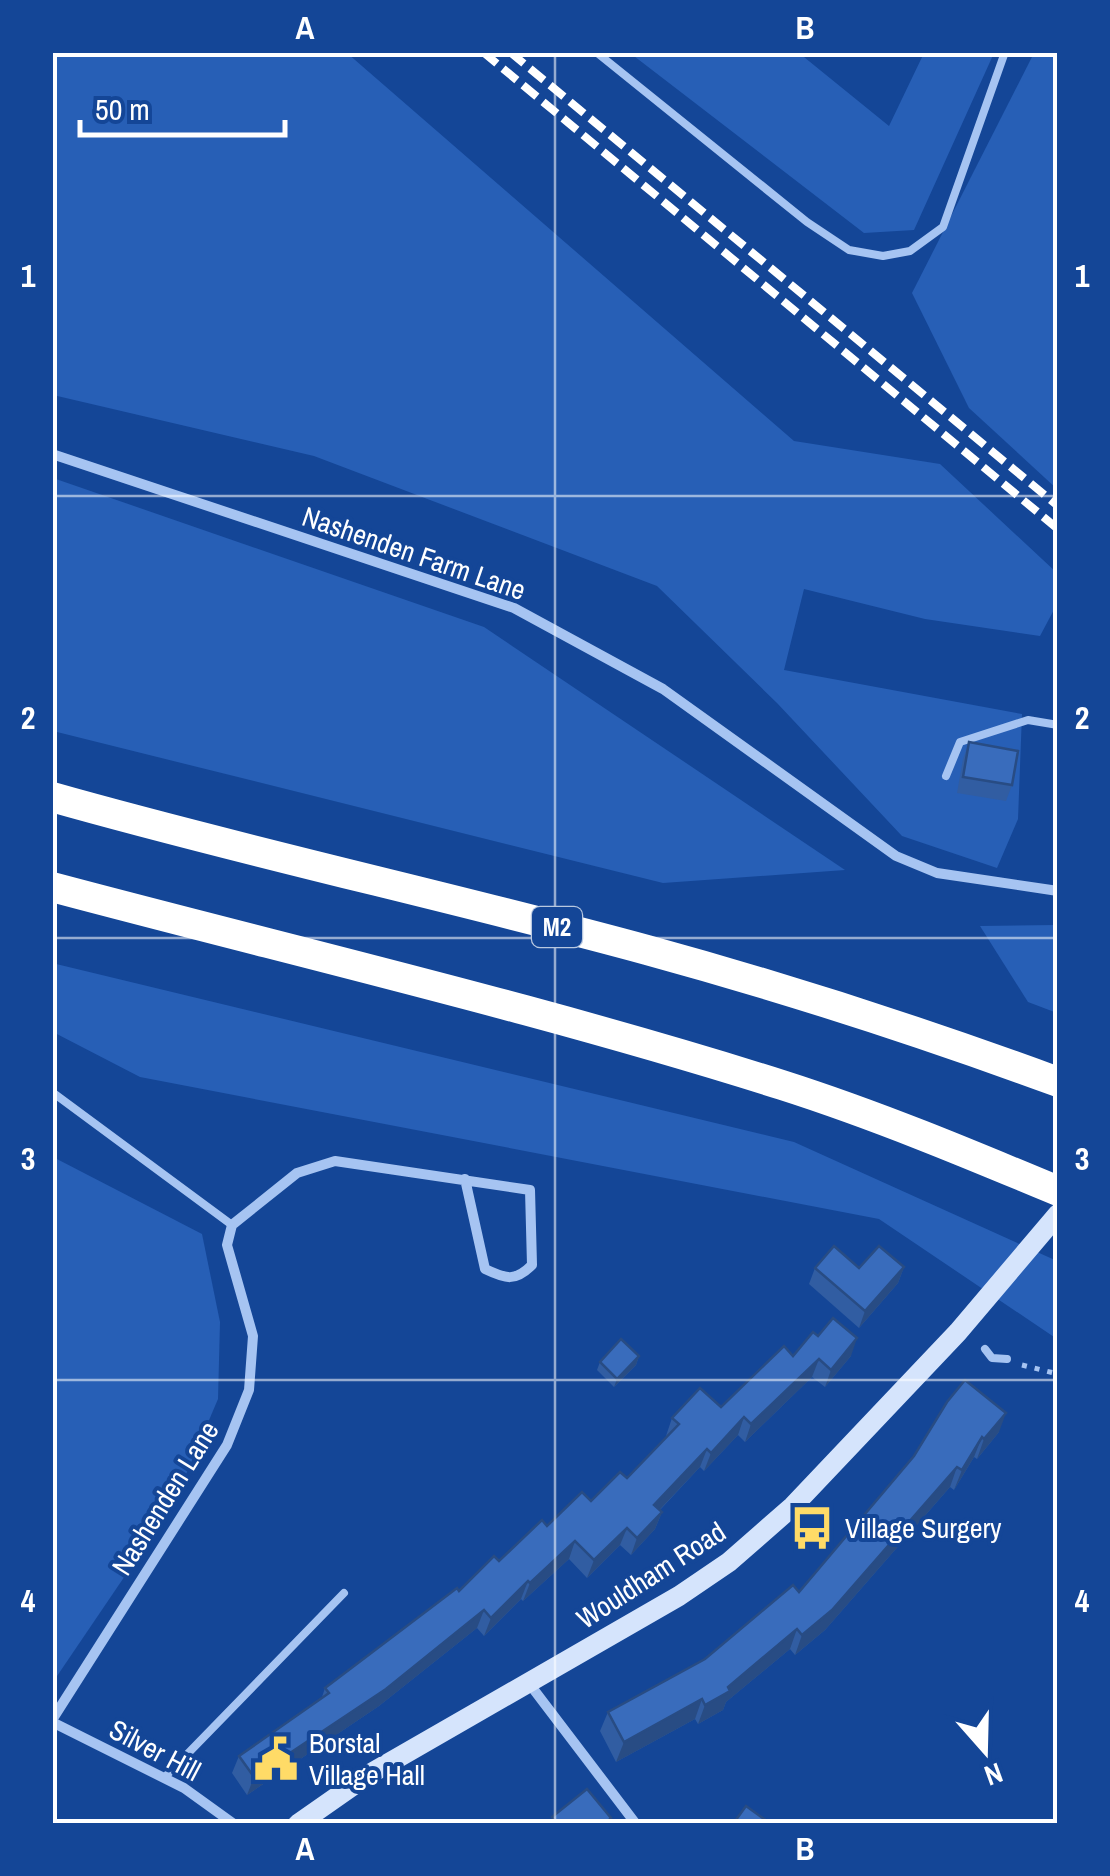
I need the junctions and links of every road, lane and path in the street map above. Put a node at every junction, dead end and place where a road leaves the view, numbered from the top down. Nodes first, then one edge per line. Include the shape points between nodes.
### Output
1 (596, 52) edge
2 (1005, 52) edge
3 (52, 454) edge
4 (1058, 725) edge
5 (946, 776) dead end
6 (52, 797) edge
7 (52, 887) edge
8 (1058, 891) edge
9 (1056, 1081) edge
10 (52, 1092) edge
11 (465, 1179) junction
12 (1058, 1191) edge
13 (1058, 1214) edge
14 (232, 1225) junction
15 (985, 1348) dead end
16 (1007, 1359) dead end
17 (1048, 1374) dead end
18 (1058, 1377) edge
19 (344, 1594) dead end
20 (528, 1682) junction
21 (52, 1720) edge
22 (164, 1778) junction
23 (234, 1824) edge
24 (298, 1824) edge
25 (636, 1824) edge

1 - 2 lane via 807,222 849,250 882,256 910,251 943,227
3 - 8 street, Nashenden Farm Lane via 514,608 664,689 896,856 937,873
4 - 5 lane via 1028,720 960,742
6 - 9 highway, M2 via 648,950 897,1024
7 - 12 highway via 610,1032 786,1086
10 - 14 lane
11 - 11 street via 530,1190 532,1265 521,1276 506,1279 486,1270
11 - 14 street via 335,1161 298,1173
13 - 20 street, Wouldham Road via 958,1332 766,1531 679,1596
14 - 21 street, Nashenden Lane via 227,1246 253,1336 245,1404 228,1444
15 - 16 lane via 992,1358
17 - 18 path
19 - 22 lane
20 - 24 street, Wouldham Road
20 - 25 street
21 - 22 street, Silver Hill
22 - 23 street, Silver Hill

